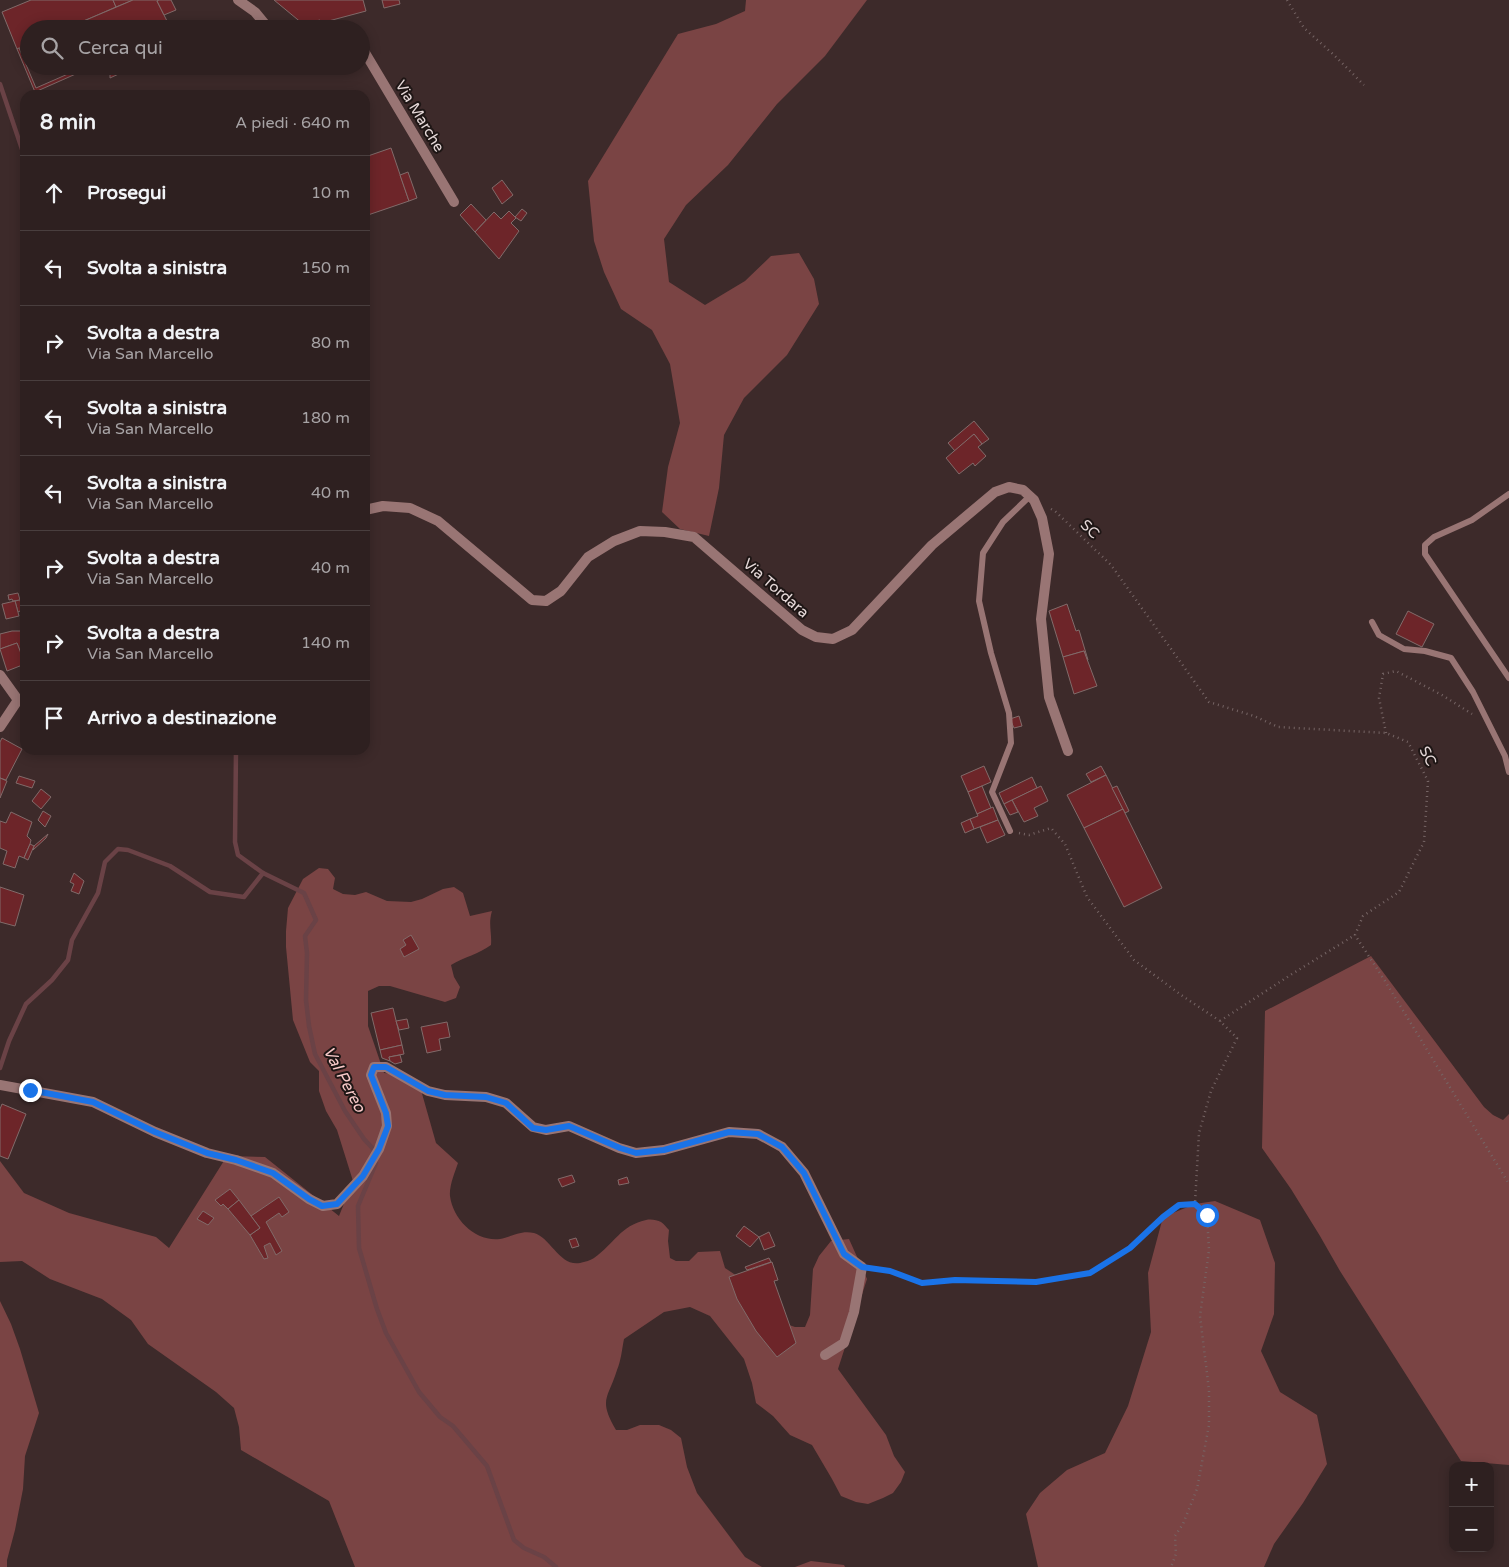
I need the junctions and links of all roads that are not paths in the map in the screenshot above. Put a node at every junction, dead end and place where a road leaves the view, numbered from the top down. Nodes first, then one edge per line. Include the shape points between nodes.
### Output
1 (238, 0) edge
2 (262, 20) edge
3 (370, 61) edge
4 (454, 202) dead end
5 (1509, 494) edge
6 (1032, 498) junction
7 (370, 509) edge
8 (1372, 622) dead end
9 (0, 675) edge
10 (1509, 678) edge
11 (20, 697) edge
12 (20, 699) edge
13 (0, 727) edge
14 (1068, 751) dead end
15 (1509, 772) edge
16 (1010, 831) road end
17 (0, 1085) edge
18 (825, 1355) dead end

1 - 2 street
3 - 4 street, Via Marche
5 - 10 lane via 1472,520 1434,537 1425,545 1425,554
6 - 7 street, Via Tordara via 1023,490 1009,487 995,492 932,545 852,630 833,639 816,637 802,630 694,538 665,532 640,532 614,541 588,557 560,591 546,601 532,600 438,521 410,508 383,506
6 - 14 street via 1042,518 1049,554 1042,618 1049,697
6 - 16 lane via 1003,522 983,553 979,601 1009,713 1011,743 992,792
8 - 15 lane via 1379,635 1404,649 1451,658 1473,692 1505,756
9 - 11 street
12 - 13 street
17 - 18 street via 93,1102 198,1150 273,1173 322,1206 337,1204 363,1176 388,1126 371,1075 374,1067 386,1067 428,1091 486,1097 506,1103 533,1128 546,1130 569,1126 636,1153 664,1150 729,1132 758,1134 782,1147 804,1173 844,1254 862,1267 854,1312 844,1343

